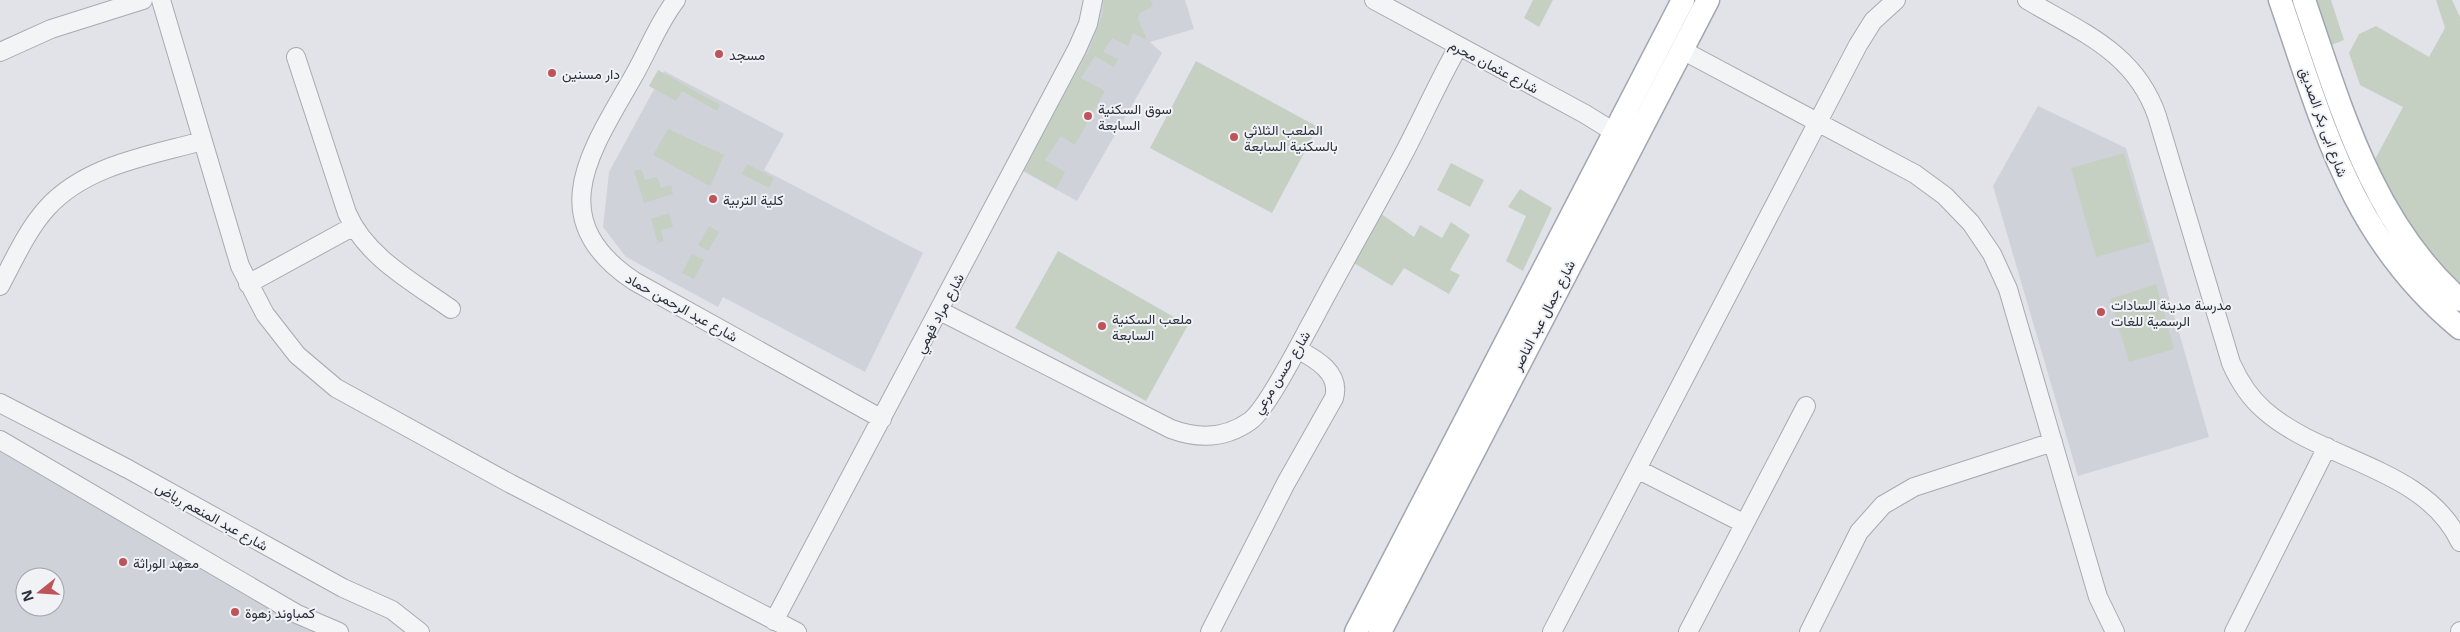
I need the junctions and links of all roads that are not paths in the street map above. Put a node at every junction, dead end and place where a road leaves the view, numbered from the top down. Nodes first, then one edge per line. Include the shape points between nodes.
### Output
1 (143, 0) edge
2 (161, 0) edge
3 (676, 0) edge
4 (1093, 0) edge
5 (1374, 0) edge
6 (1683, 0) edge
7 (1708, 0) edge
8 (1896, 0) edge
9 (2027, 0) edge
10 (2280, 0) edge
11 (2304, 0) edge
12 (1458, 47) junction
13 (1682, 50) junction
14 (0, 52) edge
15 (296, 57) dead end
16 (1818, 122) junction
17 (2348, 127) junction
18 (1614, 132) junction
19 (2326, 136) junction
20 (202, 141) junction
21 (354, 226) junction
22 (248, 284) junction
23 (0, 286) edge
24 (2460, 300) edge
25 (451, 309) dead end
26 (940, 311) junction
27 (1528, 322) junction
28 (2460, 328) edge
29 (1297, 349) junction
30 (0, 403) edge
31 (1806, 406) dead end
32 (882, 419) junction
33 (0, 440) edge
34 (2053, 442) junction
35 (2327, 447) junction
36 (1637, 469) junction
37 (1743, 523) junction
38 (2460, 542) edge
39 (774, 621) junction
40 (338, 632) edge
41 (420, 632) edge
42 (796, 632) edge
43 (1210, 632) edge
44 (1356, 632) edge
45 (1380, 632) edge
46 (1552, 632) edge
47 (1688, 632) edge
48 (1809, 632) edge
49 (2115, 632) edge
50 (2234, 632) edge

1 - 14 street via 51,29
2 - 20 street
3 - 32 street, شارع عبد الرحمن حماد via 603,130 585,171 582,202 590,237 608,261 634,281
4 - 26 street, شارع مراد فهمي via 1088,24 1077,49
5 - 12 street, شارع عثمان محرم
6 - 18 main road, شارع جمال عبد الناصر
7 - 13 main road, شارع جمال عبد الناصر
8 - 16 street via 1865,32
9 - 35 street via 2107,47 2141,82 2157,116 2237,376 2253,399 2274,418
10 - 19 main road, شارع ابى بكر الصديق
11 - 17 main road, شارع ابى بكر الصديق
12 - 18 street, شارع عثمان محرم
12 - 29 street, شارع حسن مرعي via 1404,154
13 - 16 street
13 - 27 main road, شارع جمال عبد الناصر
15 - 21 street
16 - 34 street via 1900,164 1931,184 1982,238 2008,289
16 - 36 street
17 - 19 main road
17 - 24 main road, شارع ابى بكر الصديق via 2371,181 2394,222 2423,261
18 - 27 main road, شارع جمال عبد الناصر
19 - 28 main road, شارع ابى بكر الصديق via 2352,195 2387,250 2428,299
20 - 22 street
20 - 23 street via 96,172 77,182 46,209
21 - 22 street
21 - 25 street via 377,254
22 - 39 street via 286,342 309,367 336,388 511,484
26 - 29 street, شارع حسن مرعي via 1171,429 1194,436 1218,435 1250,421
26 - 32 street, شارع مراد فهمي
27 - 44 main road, شارع جمال عبد الناصر
27 - 45 main road, شارع جمال عبد الناصر
29 - 43 street via 1327,369 1334,386 1334,398 1286,483
30 - 41 street, شارع عبد المنعم رياض via 128,469 343,588 392,610
31 - 37 street
32 - 39 street, شارع مراد فهمي
33 - 40 street via 298,614
34 - 48 street via 1914,487 1883,505 1859,532
34 - 49 street via 2098,597
35 - 38 street via 2418,493 2442,513
35 - 50 street
36 - 37 street
36 - 46 street
37 - 47 street
39 - 42 street

